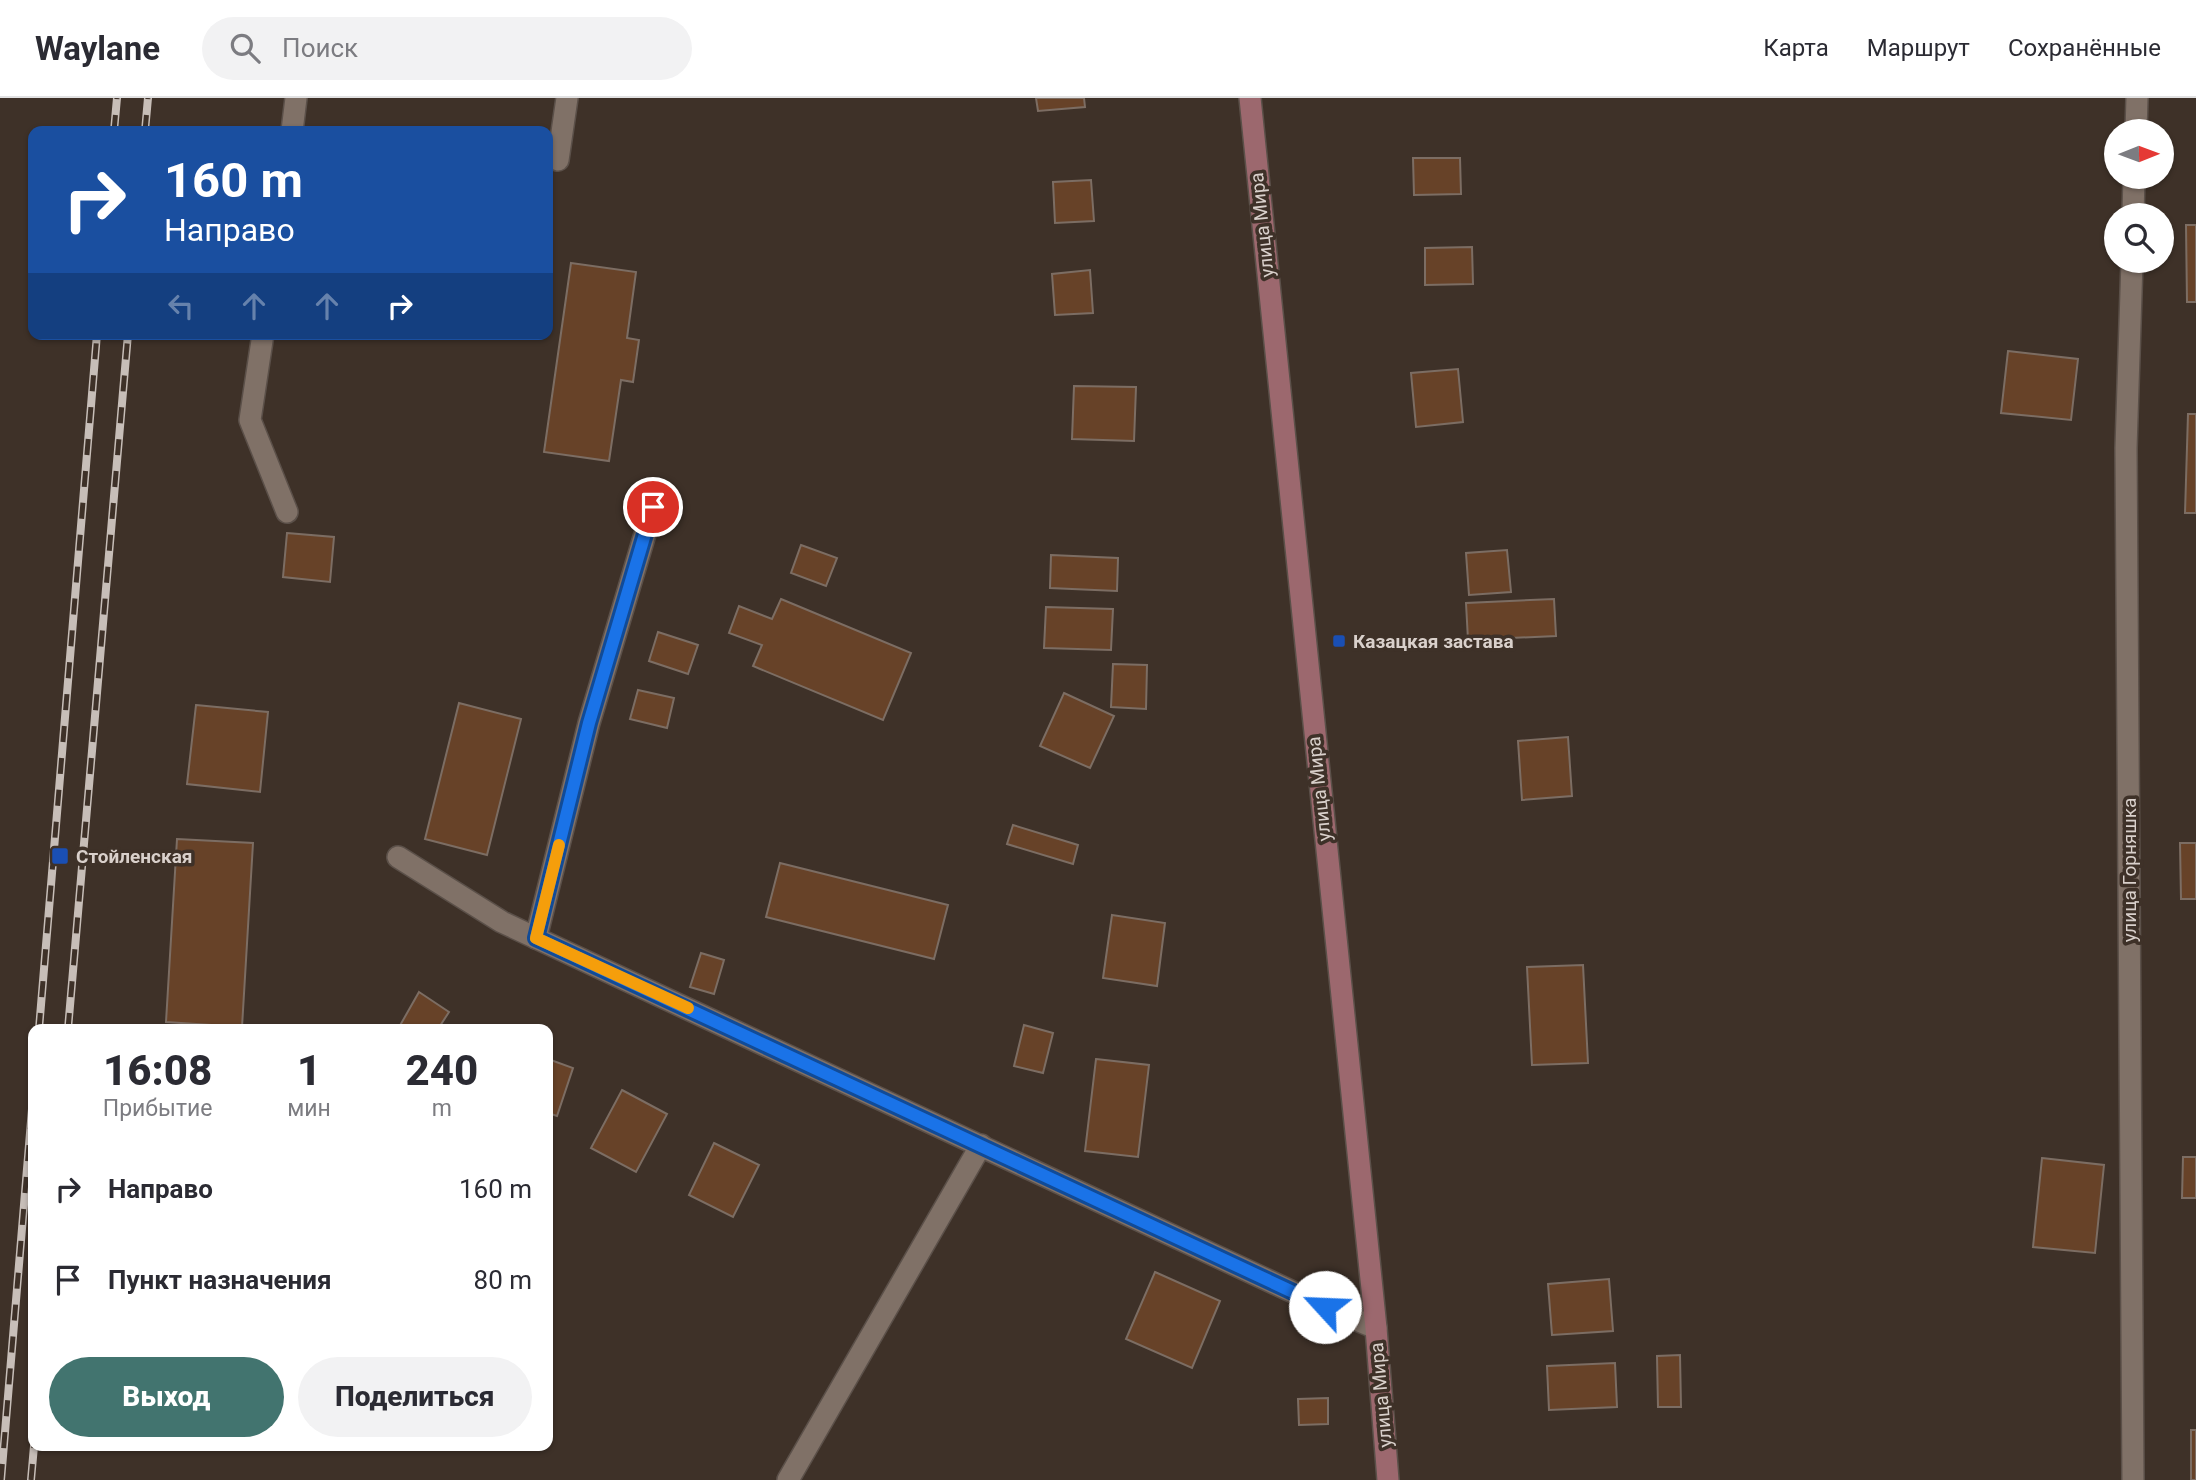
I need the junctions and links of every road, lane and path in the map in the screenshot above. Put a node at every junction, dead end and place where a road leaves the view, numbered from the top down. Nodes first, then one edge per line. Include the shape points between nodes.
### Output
1 (296, 98) edge
2 (567, 98) edge
3 (1250, 98) edge
4 (2137, 98) edge
5 (2136, 119) edge
6 (293, 126) edge
7 (558, 160) dead end
8 (2132, 273) edge
9 (262, 340) edge
10 (653, 507) dead end
11 (287, 512) dead end
12 (398, 857) dead end
13 (536, 938) junction
14 (981, 1145) junction
15 (1376, 1328) junction
16 (788, 1480) edge
17 (1388, 1480) edge
18 (2133, 1480) edge

1 - 6 street
2 - 7 street
3 - 15 main road, улица Мира
4 - 5 street
8 - 18 street, улица Горняшка via 2126,462
9 - 11 street via 250,420
10 - 13 street via 589,723
12 - 13 street
13 - 14 street
14 - 15 street
14 - 16 street
15 - 17 main road, улица Мира

